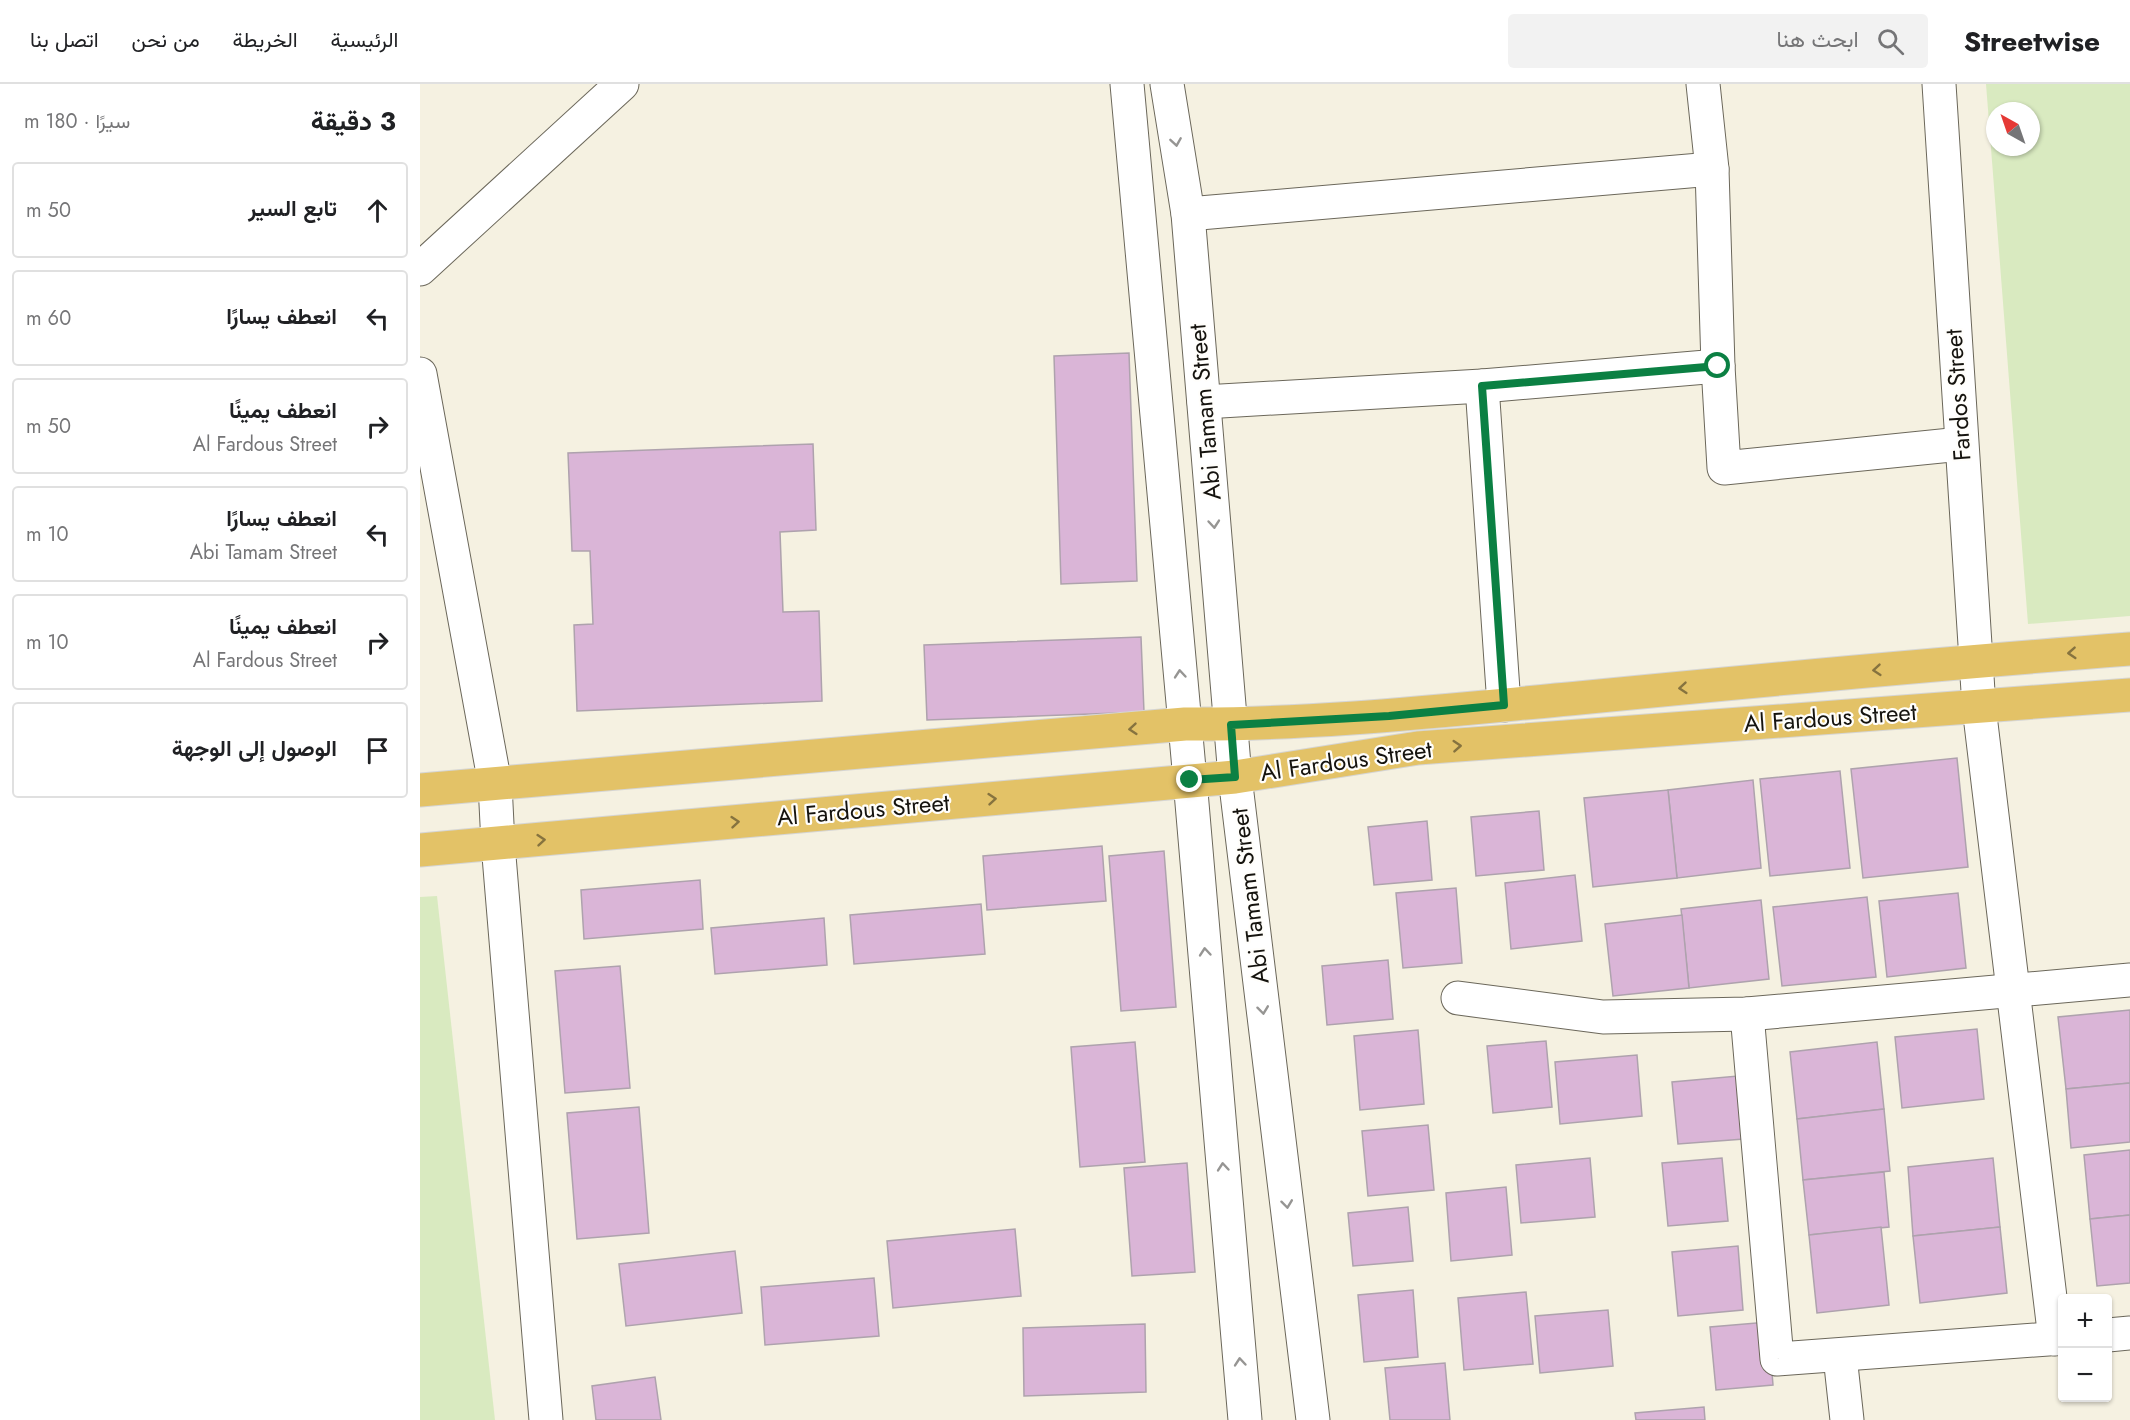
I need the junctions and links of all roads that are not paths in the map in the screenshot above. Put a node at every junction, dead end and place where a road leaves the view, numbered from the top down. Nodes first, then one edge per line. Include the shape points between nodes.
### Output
1 (622, 84) edge
2 (1127, 84) edge
3 (1167, 84) edge
4 (1703, 84) edge
5 (1939, 84) edge
6 (1712, 169) junction
7 (1188, 214) junction
8 (420, 269) edge
9 (1718, 366) junction
10 (420, 374) edge
11 (1482, 386) junction
12 (1204, 402) junction
13 (1961, 444) junction
14 (2130, 649) edge
15 (1976, 660) junction
16 (2130, 695) edge
17 (1504, 705) junction
18 (1979, 707) junction
19 (1185, 724) junction
20 (1231, 725) junction
21 (1235, 777) junction
22 (1190, 780) junction
23 (495, 784) junction
24 (420, 789) edge
25 (498, 844) junction
26 (420, 850) edge
27 (2130, 980) edge
28 (2013, 990) junction
29 (1458, 998) dead end
30 (1747, 1014) junction
31 (2058, 1331) edge
32 (2130, 1333) edge
33 (2112, 1335) edge
34 (2058, 1339) edge
35 (1840, 1356) junction
36 (546, 1420) edge
37 (1245, 1420) edge
38 (1314, 1420) edge
39 (1847, 1420) edge

1 - 8 street
19 -> 2 street, Abi Tamam Street
3 -> 7 street, Abi Tamam Street
4 - 6 street
5 - 13 street, Fardos Street
6 - 7 street
6 - 9 street
7 - 12 street, Abi Tamam Street
9 - 11 street
9 - 13 street via 1724,468
10 - 23 street
11 - 12 street
11 - 17 street
12 -> 20 street, Abi Tamam Street
13 - 15 street, Fardos Street
14 -> 15 main road, Al Fardous Street
15 -> 17 main road, Al Fardous Street
15 - 18 street, Fardos Street
16 - 18 main road, Al Fardous Street
17 - 20 main road, Al Fardous Street
21 -> 18 main road, Al Fardous Street via 1418,748
18 - 28 street, Fardos Street
19 - 20 main road, Al Fardous Street
19 - 22 street, Abi Tamam Street
19 -> 23 main road, Al Fardous Street
20 - 21 street, Abi Tamam Street
21 - 22 main road, Al Fardous Street
21 -> 38 street, Abi Tamam Street
25 -> 22 main road, Al Fardous Street
37 -> 22 street, Abi Tamam Street
23 - 24 main road, Al Fardous Street
23 - 25 street
25 - 26 main road, Al Fardous Street
25 - 36 street
27 - 28 street
28 - 30 street
28 - 31 street, Fardos Street
29 - 30 street via 1603,1017
30 - 35 street via 1778,1359
32 - 33 street
34 - 35 street
35 - 39 street

